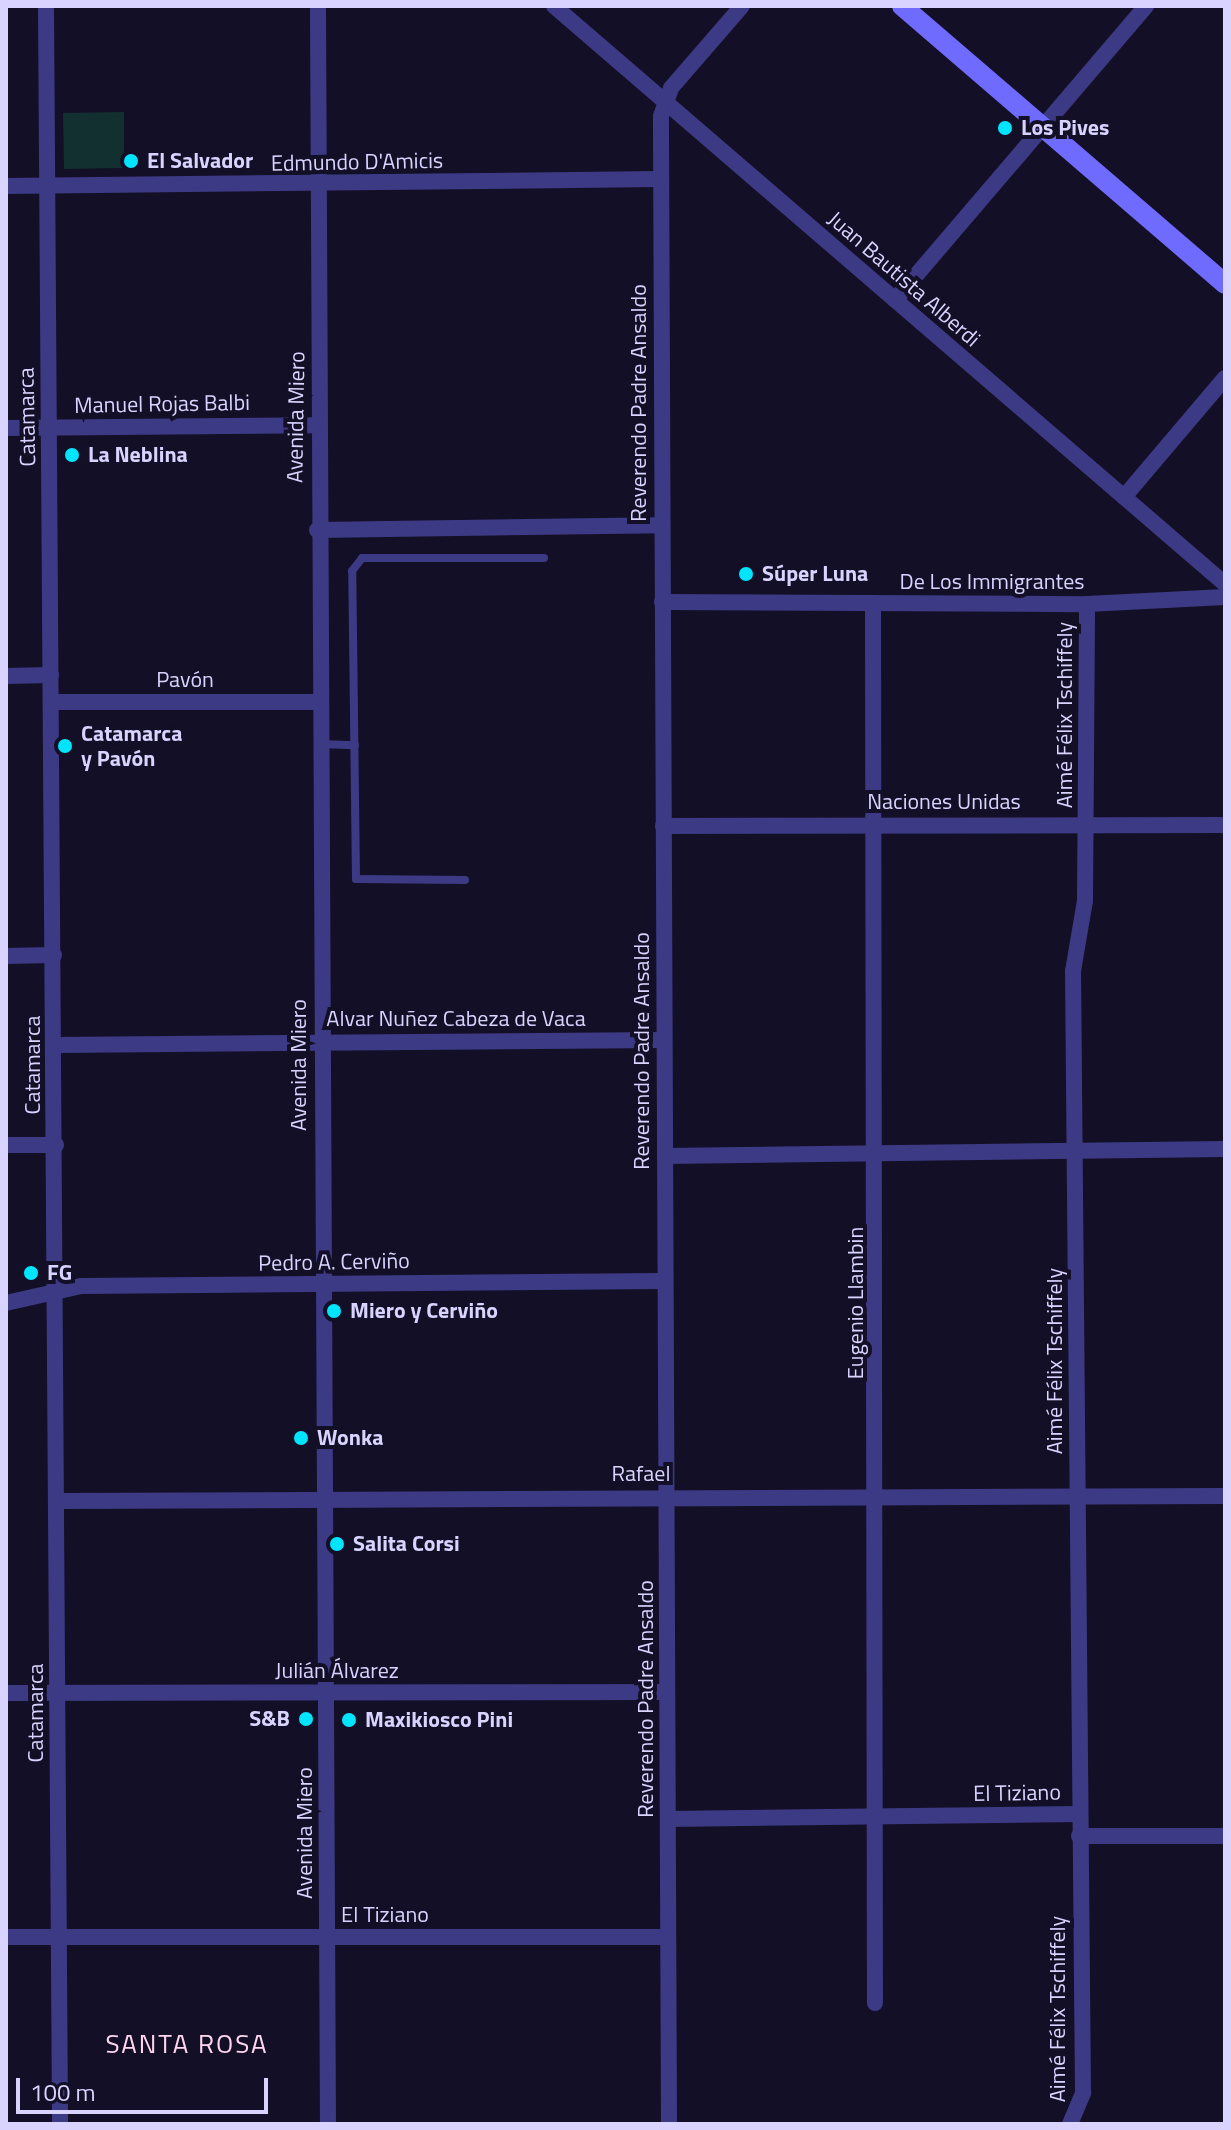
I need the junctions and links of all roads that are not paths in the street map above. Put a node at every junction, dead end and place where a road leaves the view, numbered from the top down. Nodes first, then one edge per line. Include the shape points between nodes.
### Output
1 (46, 6) edge
2 (318, 6) edge
3 (554, 6) edge
4 (742, 6) edge
5 (902, 6) edge
6 (1146, 6) edge
7 (664, 101) junction
8 (1043, 127) junction
9 (661, 179) junction
10 (6, 186) edge
11 (47, 186) junction
12 (319, 186) junction
13 (1225, 284) edge
14 (895, 300) junction
15 (1225, 378) edge
16 (319, 425) junction
17 (49, 427) junction
18 (6, 428) edge
19 (1124, 497) junction
20 (662, 525) junction
21 (317, 530) junction
22 (544, 558) dead end
23 (1225, 584) edge
24 (1225, 597) edge
25 (662, 602) junction
26 (873, 603) junction
27 (1087, 604) junction
28 (51, 675) junction
29 (6, 676) edge
30 (52, 702) junction
31 (318, 702) junction
32 (319, 744) junction
33 (355, 745) junction
34 (875, 824) junction
35 (1088, 824) junction
36 (1225, 825) edge
37 (663, 826) junction
38 (465, 880) dead end
39 (54, 955) junction
40 (6, 956) edge
41 (664, 1040) junction
42 (322, 1041) junction
43 (55, 1045) junction
44 (6, 1145) edge
45 (56, 1145) junction
46 (1225, 1149) edge
47 (1076, 1150) junction
48 (877, 1152) junction
49 (665, 1156) junction
50 (664, 1281) junction
51 (321, 1285) junction
52 (57, 1288) junction
53 (6, 1303) edge
54 (667, 1496) junction
55 (878, 1496) junction
56 (1225, 1496) edge
57 (1077, 1497) junction
58 (325, 1499) junction
59 (57, 1501) junction
60 (667, 1692) junction
61 (6, 1693) edge
62 (58, 1693) junction
63 (326, 1693) junction
64 (1079, 1814) junction
65 (879, 1817) junction
66 (668, 1819) junction
67 (1079, 1836) junction
68 (1225, 1836) edge
69 (6, 1937) edge
70 (328, 1937) junction
71 (668, 1937) junction
72 (59, 1938) junction
73 (875, 2003) dead end
74 (1074, 2121) edge
75 (60, 2124) edge
76 (328, 2124) edge
77 (669, 2124) edge

1 - 11 street, Catamarca
2 - 12 street, Avenida Miero
3 - 7 street, Juan Bautista Alberdi
4 - 7 street
5 - 8 street
6 - 8 street
7 - 9 street, Reverendo Padre Ansaldo
7 - 14 street, Juan Bautista Alberdi
8 - 13 street
8 - 14 street
9 - 12 street, Edmundo D'Amicis
9 - 20 street, Reverendo Padre Ansaldo
10 - 11 street, Edmundo D'Amicis
11 - 12 street, Edmundo D'Amicis
11 - 17 street, Catamarca
12 - 16 street, Avenida Miero
14 - 19 street, Juan Bautista Alberdi
15 - 19 street
16 - 17 street, Manuel Rojas Balbi
16 - 21 street, Avenida Miero
17 - 18 street, Manuel Rojas Balbi
17 - 28 street, Catamarca
19 - 23 street, Juan Bautista Alberdi
20 - 21 street
20 - 25 street, Reverendo Padre Ansaldo
21 - 31 street, Avenida Miero
22 - 33 lane via 356,562
24 - 27 street, De Los Immigrantes
25 - 26 street, De Los Immigrantes
25 - 37 street, Reverendo Padre Ansaldo
26 - 27 street, De Los Immigrantes
26 - 34 street, Eugenio Llambin
27 - 35 street, Aimé Félix Tschiffely
28 - 29 street
28 - 30 street, Catamarca
30 - 31 street, Pavón
30 - 39 street, Catamarca
31 - 32 street, Avenida Miero
32 - 33 lane
32 - 42 street, Avenida Miero
33 - 38 lane via 356,879
34 - 35 street, Naciones Unidas
34 - 37 street, Naciones Unidas
34 - 48 street, Eugenio Llambin
35 - 36 street, Naciones Unidas
35 - 47 street, Aimé Félix Tschiffely via 1073,971
37 - 41 street, Reverendo Padre Ansaldo
39 - 40 street
39 - 43 street, Catamarca
41 - 42 street, Alvar Nuñez Cabeza de Vaca
41 - 49 street, Reverendo Padre Ansaldo
42 - 43 street, Alvar Nuñez Cabeza de Vaca
42 - 51 street, Avenida Miero
43 - 45 street, Catamarca
44 - 45 street
45 - 52 street, Catamarca
46 - 47 street
47 - 48 street
47 - 57 street, Aimé Félix Tschiffely
48 - 49 street
48 - 55 street, Eugenio Llambin
49 - 50 street, Reverendo Padre Ansaldo
50 - 51 street, Pedro A. Cerviño
50 - 54 street, Reverendo Padre Ansaldo
51 - 52 street, Pedro A. Cerviño
51 - 58 street, Avenida Miero
52 - 53 street, Pedro A. Cerviño
52 - 59 street, Catamarca
54 - 55 street, Rafael
54 - 58 street, Rafael
54 - 60 street, Reverendo Padre Ansaldo
55 - 57 street, Rafael
55 - 65 street, Eugenio Llambin
56 - 57 street, Rafael
57 - 64 street, Aimé Félix Tschiffely
58 - 59 street, Rafael
58 - 63 street, Avenida Miero
59 - 62 street, Catamarca
60 - 63 street, Julián Álvarez
60 - 66 street, Reverendo Padre Ansaldo
61 - 62 street, Julián Álvarez
62 - 63 street, Julián Álvarez
62 - 72 street, Catamarca
63 - 70 street, Avenida Miero
64 - 65 street, El Tiziano
64 - 67 street, Aimé Félix Tschiffely
65 - 66 street, El Tiziano
65 - 73 street, Eugenio Llambin
66 - 71 street, Reverendo Padre Ansaldo
67 - 68 street
67 - 74 street, Aimé Félix Tschiffely via 1083,2093
69 - 72 street, El Tiziano
70 - 71 street, El Tiziano
70 - 72 street, El Tiziano
70 - 76 street, Avenida Miero
71 - 77 street, Reverendo Padre Ansaldo
72 - 75 street, Catamarca

